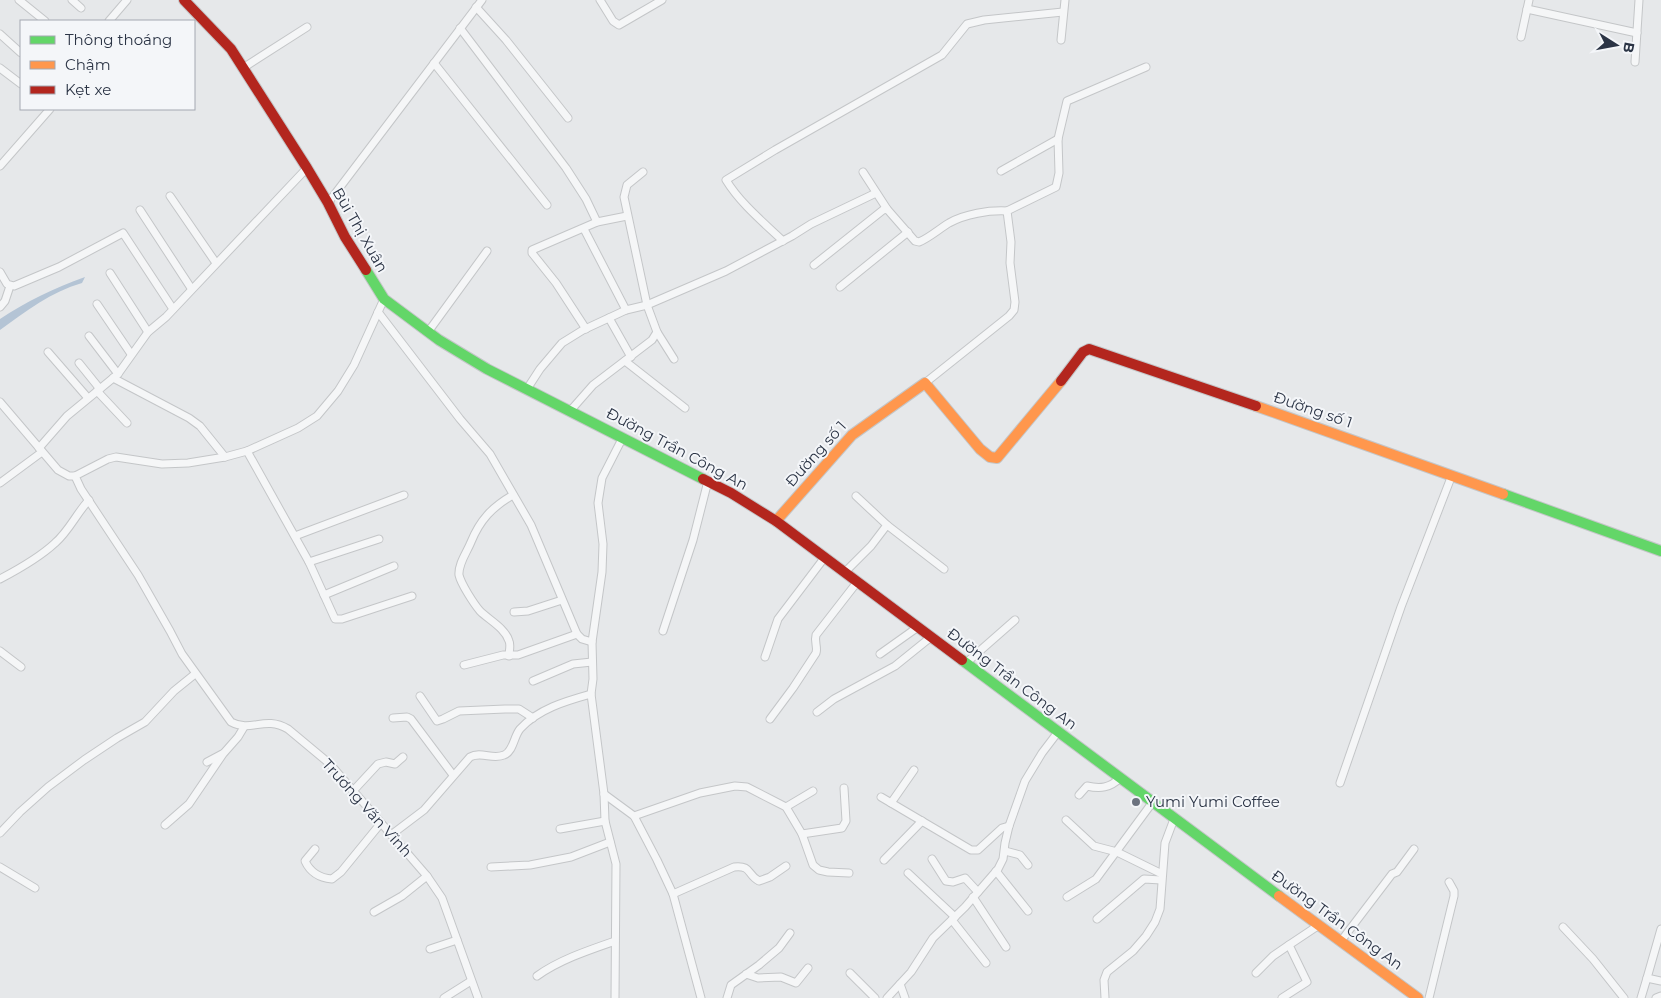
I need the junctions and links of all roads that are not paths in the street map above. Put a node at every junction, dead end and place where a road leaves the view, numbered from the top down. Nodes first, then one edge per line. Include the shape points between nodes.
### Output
1 (19, 0) edge
2 (72, 0) edge
3 (127, 0) edge
4 (184, 0) edge
5 (482, 0) edge
6 (600, 0) edge
7 (662, 0) edge
8 (1065, 0) edge
9 (1529, 0) edge
10 (1639, 0) edge
11 (476, 7) junction
12 (81, 8) dead end
13 (1527, 9) junction
14 (1063, 12) junction
15 (44, 20) edge
16 (110, 20) edge
17 (307, 27) dead end
18 (460, 28) junction
19 (0, 34) edge
20 (1637, 34) junction
21 (1520, 38) dead end
22 (1061, 40) dead end
23 (20, 52) edge
24 (1635, 62) dead end
25 (434, 63) junction
26 (1146, 67) dead end
27 (0, 68) edge
28 (243, 68) junction
29 (20, 83) edge
30 (49, 110) edge
31 (568, 118) dead end
32 (1058, 139) junction
33 (0, 166) edge
34 (307, 168) junction
35 (1001, 171) dead end
36 (643, 172) dead end
37 (863, 172) dead end
38 (876, 193) junction
39 (170, 196) dead end
40 (328, 203) junction
41 (548, 205) dead end
42 (887, 209) junction
43 (140, 210) dead end
44 (1006, 211) junction
45 (627, 216) junction
46 (596, 222) junction
47 (584, 229) junction
48 (908, 232) junction
49 (783, 241) junction
50 (487, 251) dead end
51 (216, 263) junction
52 (814, 265) dead end
53 (0, 272) edge
54 (110, 273) dead end
55 (10, 286) junction
56 (840, 287) dead end
57 (191, 288) junction
58 (384, 299) junction
59 (97, 304) dead end
60 (646, 305) junction
61 (0, 307) edge
62 (172, 310) junction
63 (626, 310) junction
64 (378, 312) junction
65 (609, 318) junction
66 (586, 329) junction
67 (148, 332) junction
68 (428, 332) junction
69 (657, 332) junction
70 (89, 336) dead end
71 (48, 352) dead end
72 (131, 354) junction
73 (628, 359) junction
74 (674, 359) dead end
75 (79, 363) dead end
76 (115, 376) junction
77 (928, 386) junction
78 (527, 389) junction
79 (98, 390) junction
80 (88, 398) junction
81 (0, 402) edge
82 (685, 408) dead end
83 (571, 410) junction
84 (127, 423) dead end
85 (623, 437) junction
86 (40, 450) junction
87 (248, 451) junction
88 (225, 457) junction
89 (1452, 475) junction
90 (75, 476) junction
91 (708, 481) junction
92 (0, 484) edge
93 (404, 494) dead end
94 (513, 495) junction
95 (856, 496) dead end
96 (89, 500) junction
97 (776, 521) junction
98 (887, 525) junction
99 (295, 536) junction
100 (379, 539) dead end
101 (1661, 550) edge
102 (825, 557) junction
103 (309, 562) junction
104 (394, 566) dead end
105 (944, 569) dead end
106 (845, 572) junction
107 (0, 578) edge
108 (858, 581) junction
109 (324, 595) junction
110 (412, 596) dead end
111 (562, 600) junction
112 (514, 612) dead end
113 (1015, 620) dead end
114 (918, 628) junction
115 (664, 631) dead end
116 (576, 634) junction
117 (931, 637) junction
118 (592, 642) junction
119 (0, 651) edge
120 (880, 654) dead end
121 (509, 656) junction
122 (765, 658) dead end
123 (592, 662) junction
124 (966, 663) junction
125 (464, 665) dead end
126 (21, 667) dead end
127 (195, 674) junction
128 (534, 681) dead end
129 (591, 694) junction
130 (420, 696) dead end
131 (817, 712) dead end
132 (393, 718) dead end
133 (533, 718) junction
134 (770, 720) dead end
135 (244, 727) junction
136 (1058, 732) junction
137 (223, 754) junction
138 (403, 756) dead end
139 (207, 762) dead end
140 (914, 770) dead end
141 (453, 775) junction
142 (1120, 778) junction
143 (1340, 783) dead end
144 (844, 788) dead end
145 (353, 791) junction
146 (813, 791) dead end
147 (604, 794) junction
148 (1079, 795) dead end
149 (881, 797) dead end
150 (891, 803) junction
151 (1152, 803) junction
152 (786, 807) junction
153 (634, 816) junction
154 (1174, 819) junction
155 (1066, 820) dead end
156 (605, 821) junction
157 (922, 821) junction
158 (381, 823) junction
159 (165, 825) dead end
160 (1009, 826) junction
161 (560, 829) dead end
162 (0, 833) edge
163 (802, 834) junction
164 (391, 835) junction
165 (610, 842) junction
166 (315, 849) dead end
167 (1414, 849) dead end
168 (1005, 851) junction
169 (1117, 852) junction
170 (932, 859) dead end
171 (884, 860) dead end
172 (1028, 864) dead end
173 (786, 866) dead end
174 (0, 867) edge
175 (491, 867) dead end
176 (996, 871) junction
177 (849, 873) dead end
178 (908, 873) dead end
179 (427, 876) junction
180 (1162, 877) junction
181 (1449, 882) dead end
182 (35, 888) dead end
183 (673, 894) junction
184 (976, 894) junction
185 (1068, 898) dead end
186 (1028, 911) dead end
187 (374, 912) dead end
188 (953, 918) junction
189 (1097, 919) dead end
190 (1319, 925) junction
191 (1563, 927) dead end
192 (1661, 928) edge
193 (790, 933) dead end
194 (457, 940) junction
195 (1340, 941) junction
196 (615, 942) junction
197 (1289, 945) junction
198 (1006, 947) dead end
199 (430, 949) dead end
200 (986, 963) dead end
201 (808, 968) dead end
202 (850, 973) dead end
203 (1256, 973) dead end
204 (746, 974) junction
205 (537, 976) dead end
206 (1647, 978) junction
207 (471, 981) junction
208 (1661, 981) edge
209 (900, 984) junction
210 (1291, 996) edge
211 (1661, 996) edge
212 (444, 998) edge
213 (478, 998) edge
214 (615, 998) edge
215 (702, 998) edge
216 (727, 998) edge
217 (875, 998) edge
218 (887, 998) edge
219 (905, 998) edge
220 (1105, 998) edge
221 (1282, 998) edge
222 (1418, 998) edge
223 (1429, 998) edge
224 (1624, 998) edge
225 (1640, 998) edge
226 (1656, 998) edge

1 - 15 street
2 - 12 street
3 - 16 street
4 - 28 main road, Bùi Thị Xuân via 222,38
5 - 11 street
6 - 7 street via 613,21 620,25
8 - 14 street
9 - 13 street
10 - 20 street
11 - 18 street
11 - 31 street
13 - 20 street
13 - 21 street
14 - 22 street
14 - 49 street via 967,24 942,55 726,180
17 - 28 street
18 - 25 street
18 - 46 street via 566,168
19 - 23 street
20 - 24 street
25 - 40 street
25 - 41 street
26 - 32 street via 1066,100
27 - 29 street
28 - 34 main road, Bùi Thị Xuân
30 - 33 street
32 - 35 street
32 - 44 street via 1056,186
34 - 40 main road, Bùi Thị Xuân
34 - 51 street
36 - 45 street via 625,189
37 - 38 street
38 - 42 street
38 - 49 street
39 - 51 street
40 - 58 main road, Bùi Thị Xuân
42 - 48 street
42 - 52 street
43 - 57 street
44 - 48 street via 994,210 963,217 921,241 915,240
44 - 77 street via 1014,310
45 - 46 street
45 - 60 street
46 - 47 street
47 - 63 street
47 - 66 street via 531,251
48 - 56 street
49 - 60 street via 726,271
50 - 68 street
51 - 57 street
53 - 55 street
54 - 67 street
55 - 61 street
55 - 62 street via 59,267 123,233
57 - 62 street
58 - 64 street
58 - 68 main road, Bùi Thị Xuân
59 - 72 street
60 - 63 street
60 - 69 street
62 - 67 street
63 - 65 street
64 - 87 street via 354,365 317,416
64 - 94 street via 490,454
65 - 66 street
65 - 73 street
66 - 78 street via 562,343
67 - 72 street
68 - 78 main road, Bùi Thị Xuân via 487,369
69 - 73 street
69 - 74 street
70 - 76 street
71 - 80 street
72 - 76 street
73 - 82 street
73 - 83 street via 593,385
75 - 79 street
76 - 79 street
76 - 88 street via 200,426
77 - 89 main road, Đường số 1 via 980,449 997,458 1083,352 1089,349
77 - 97 main road, Đường số 1 via 852,435
78 - 83 main road, Bùi Thị Xuân
79 - 80 street
79 - 84 street
80 - 86 street via 67,416
81 - 86 street
83 - 85 main road, Đường Trần Công An
85 - 91 main road, Đường Trần Công An
85 - 118 street via 599,489 602,572
86 - 90 street via 58,470
86 - 92 street
87 - 88 street
87 - 99 street
88 - 90 street via 162,464 116,457
89 - 101 main road, Đường số 1
89 - 143 street
90 - 96 street
91 - 97 main road, Đường Trần Công An
91 - 115 street
93 - 99 street
94 - 111 street via 530,525
94 - 121 street via 497,504 485,517 460,565 459,575 479,610 507,636
95 - 98 street
96 - 107 street via 55,543
96 - 127 street
97 - 102 main road, Đường Trần Công An
98 - 105 street
98 - 106 street
99 - 103 street
100 - 103 street
102 - 106 main road, Đường Trần Công An
102 - 122 street via 778,619
103 - 109 street
104 - 109 street
106 - 108 main road, Đường Trần Công An
108 - 114 main road, Đường Trần Công An
108 - 134 street via 816,635 816,653
109 - 110 street via 338,620
111 - 112 street
111 - 116 street
113 - 124 street
114 - 117 main road, Đường Trần Công An
114 - 120 street
116 - 118 street
116 - 121 street
117 - 124 main road, Đường Trần Công An
117 - 131 street via 895,666 834,699
118 - 123 street
119 - 126 street
121 - 125 street
123 - 128 street via 572,664
123 - 129 street
124 - 136 main road, Đường Trần Công An
127 - 135 street via 231,722
127 - 162 street via 145,722 84,760 34,800
129 - 133 street via 552,707
129 - 147 street
130 - 133 street via 437,721 459,711 496,709 519,709
132 - 141 street via 411,719
133 - 141 street via 518,731 508,753 503,756 474,755
135 - 137 street
135 - 145 street, Trương Văn Vĩnh via 268,722 288,729 330,764
136 - 142 main road, Đường Trần Công An
136 - 160 street via 1025,781
137 - 139 street
137 - 159 street via 188,804
138 - 145 street via 395,764 378,764
140 - 150 street
141 - 164 street via 424,810
142 - 148 street via 1106,787 1087,786
142 - 151 main road, Đường Trần Công An
144 - 163 street via 846,821 842,828
145 - 158 street, Trương Văn Vĩnh
146 - 152 street
147 - 153 street
147 - 156 street
149 - 150 street
150 - 157 street
151 - 154 main road, Đường Trần Công An
151 - 169 street
152 - 153 street via 742,786 700,793
152 - 163 street
153 - 183 street
154 - 180 street via 1165,843
154 - 190 main road, Đường Trần Công An
155 - 169 street via 1094,846
156 - 161 street
156 - 165 street
157 - 160 street via 971,850 978,850 1002,828
157 - 171 street
158 - 164 street, Trương Văn Vĩnh
158 - 166 street via 332,879 317,875 306,864 306,858
160 - 168 street
163 - 177 street via 813,865 819,870
164 - 179 street, Trương Văn Vĩnh
165 - 175 street via 571,857 530,865
165 - 196 street via 616,864
167 - 195 street
168 - 172 street via 1020,855
168 - 176 street
169 - 180 street
169 - 185 street via 1096,879
170 - 184 street via 946,880 953,882 965,878
173 - 183 street via 760,881 748,869 734,867
174 - 182 street
176 - 184 street
176 - 186 street
178 - 188 street
179 - 187 street
179 - 194 street, Trương Văn Vĩnh via 442,898
180 - 189 street via 1144,879
180 - 220 street via 1160,909 1155,922 1133,951 1107,972
181 - 223 street via 1454,896
183 - 215 street
184 - 188 street
184 - 198 street
188 - 200 street
188 - 209 street via 933,938
190 - 195 main road, Đường Trần Công An
190 - 197 street
191 - 224 street
192 - 206 street
193 - 204 street via 779,948
194 - 199 street
194 - 207 street, Trương Văn Vĩnh
195 - 222 main road, Đường Trần Công An
196 - 205 street via 589,950
196 - 214 street
197 - 203 street
197 - 210 street via 1307,982
201 - 204 street via 796,983 781,977 758,978
202 - 217 street
204 - 216 street via 731,984
206 - 208 street
206 - 225 street
207 - 212 street
207 - 213 street, Trương Văn Vĩnh
209 - 218 street
209 - 219 street
210 - 221 street
211 - 226 street

